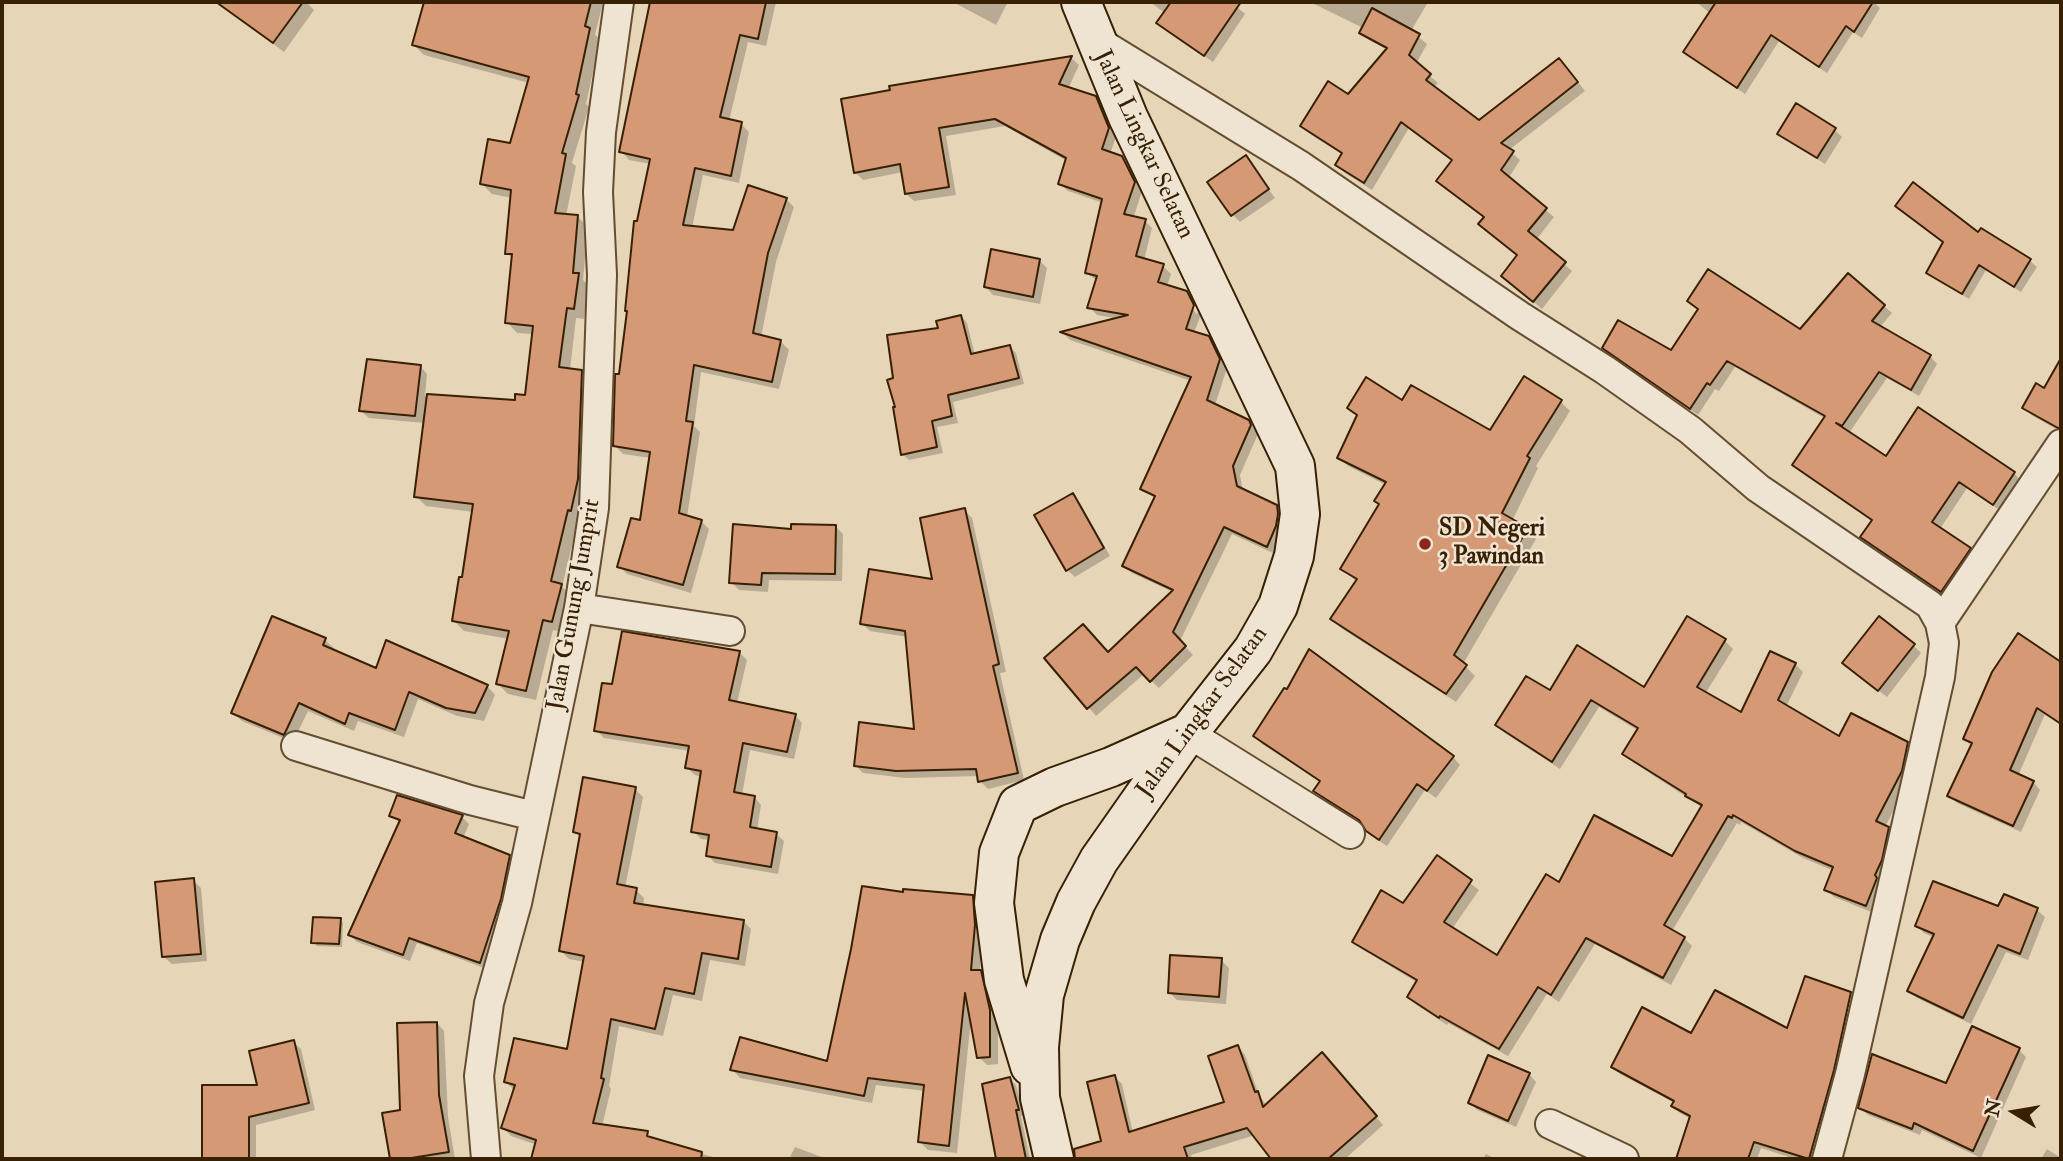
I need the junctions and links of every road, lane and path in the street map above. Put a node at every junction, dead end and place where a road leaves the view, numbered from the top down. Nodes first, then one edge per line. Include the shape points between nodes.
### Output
1 (619, 2) edge
2 (1083, 12) edge
3 (2061, 444) edge
4 (579, 608) junction
5 (1940, 623) junction
6 (730, 632) dead end
7 (1188, 733) junction
8 (296, 746) dead end
9 (534, 816) junction
10 (1350, 834) dead end
11 (1040, 1098) junction
12 (1550, 1124) dead end
13 (486, 1159) edge
14 (1054, 1159) edge
15 (1624, 1159) edge
16 (1827, 1159) edge

1 - 4 street, Jalan Gunung Jumprit via 601,132 602,275 594,508
2 - 5 street via 1690,430 1758,488 1930,605
2 - 7 street, Jalan Lingkar Selatan via 1295,466 1300,514 1294,556 1278,606 1253,650
3 - 5 street
4 - 6 street
4 - 9 street, Jalan Gunung Jumprit
5 - 16 street via 1944,643 1940,677
7 - 10 street
7 - 11 street, Jalan Lingkar Selatan via 1099,860 1060,940 1044,995
7 - 11 street via 1018,805 999,853 994,903 1004,980
8 - 9 street
9 - 13 street, Jalan Gunung Jumprit via 487,1015 479,1076
11 - 14 street, Jalan Lingkar Selatan
12 - 15 street

